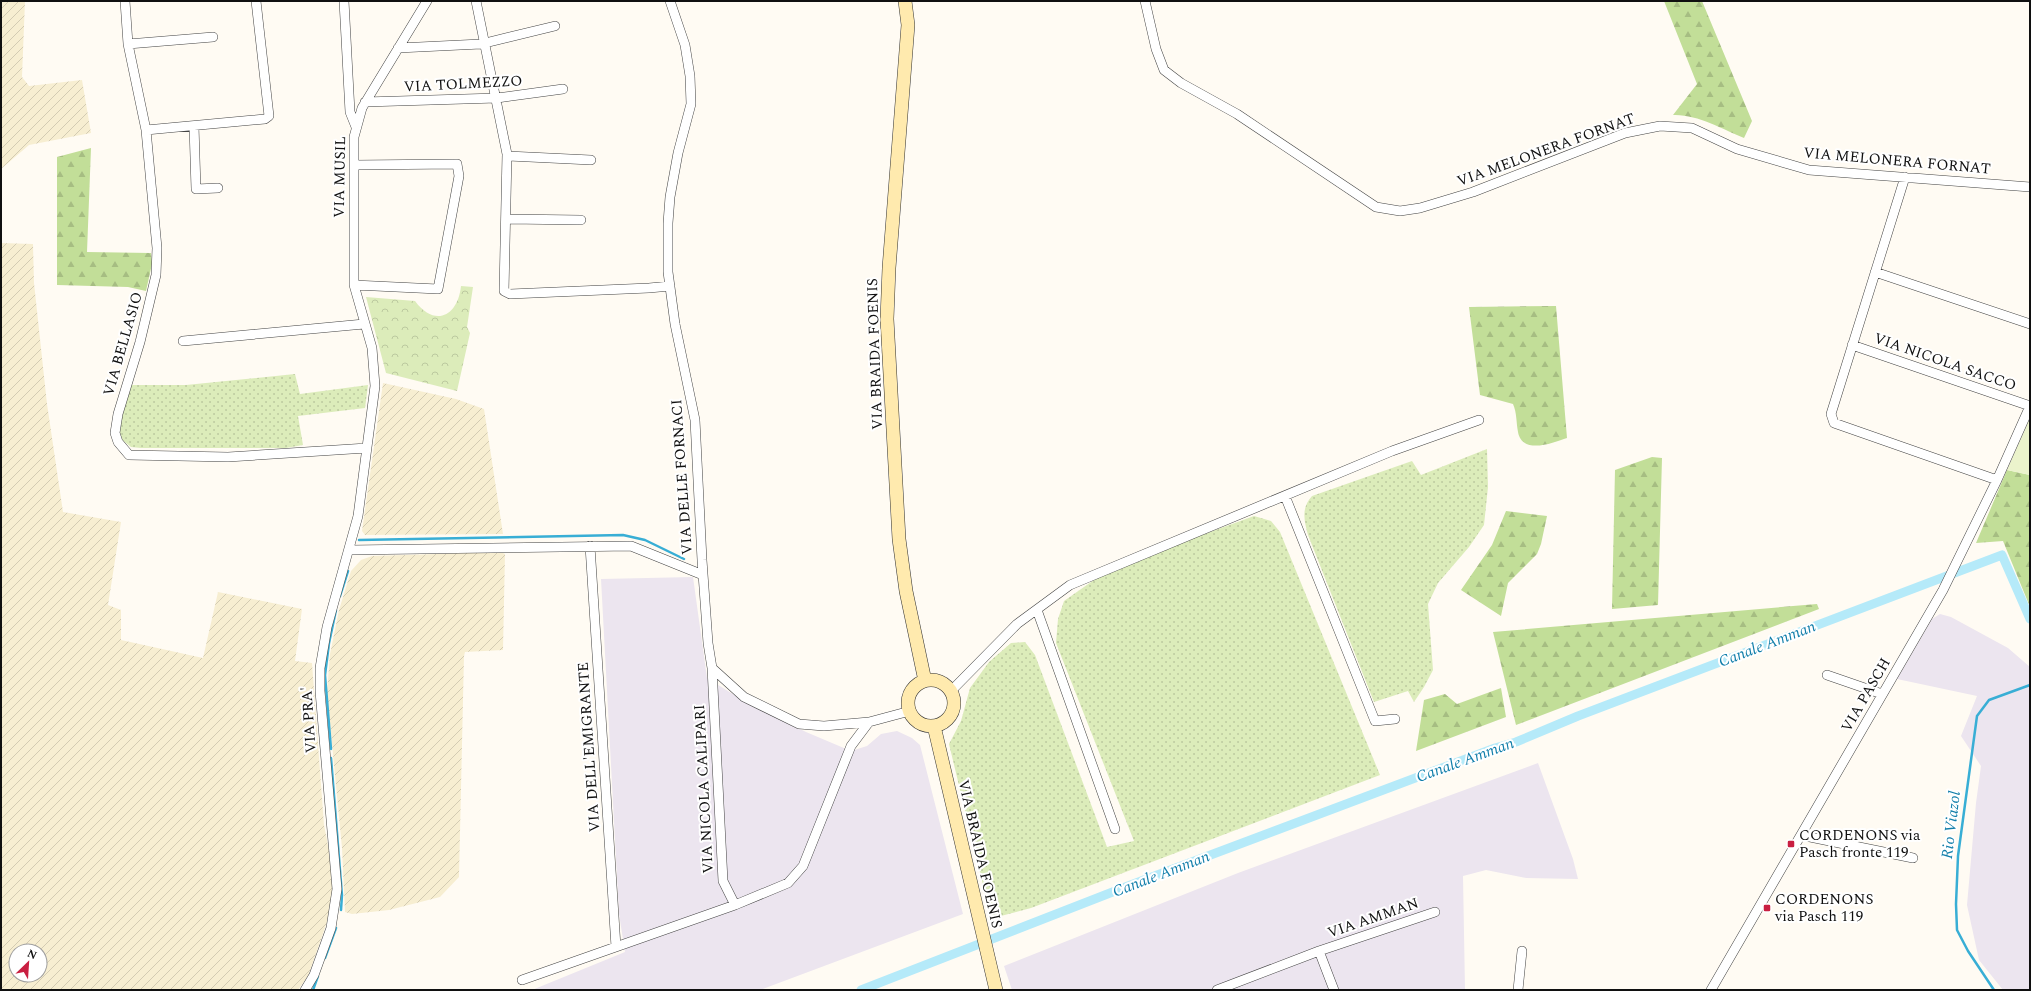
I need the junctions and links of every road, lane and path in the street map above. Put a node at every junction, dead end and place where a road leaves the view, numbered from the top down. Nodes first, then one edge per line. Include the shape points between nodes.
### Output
1 (125, 1) edge
2 (256, 1) edge
3 (344, 1) edge
4 (427, 1) edge
5 (476, 1) edge
6 (670, 1) edge
7 (905, 1) edge
8 (1145, 1) edge
9 (555, 26) dead end
10 (213, 37) dead end
11 (485, 43) junction
12 (128, 44) junction
13 (398, 48) junction
14 (563, 89) dead end
15 (497, 98) junction
16 (365, 102) junction
17 (194, 126) junction
18 (356, 127) junction
19 (146, 130) junction
20 (507, 156) junction
21 (590, 160) dead end
22 (354, 165) junction
23 (1905, 177) junction
24 (2030, 187) edge
25 (218, 188) dead end
26 (506, 219) junction
27 (581, 220) dead end
28 (1875, 272) junction
29 (354, 285) junction
30 (670, 286) junction
31 (364, 324) junction
32 (2030, 324) edge
33 (183, 341) dead end
34 (1852, 344) junction
35 (2030, 406) edge
36 (1479, 420) dead end
37 (367, 448) junction
38 (1997, 480) junction
39 (1284, 496) junction
40 (590, 546) junction
41 (350, 550) junction
42 (703, 575) junction
43 (1037, 610) junction
44 (712, 668) junction
45 (1827, 675) dead end
46 (925, 682) junction
47 (951, 691) junction
48 (1882, 694) junction
49 (910, 711) junction
50 (1395, 719) dead end
51 (869, 722) junction
52 (934, 726) junction
53 (1115, 829) dead end
54 (1802, 833) junction
55 (1913, 858) dead end
56 (735, 905) junction
57 (1435, 912) dead end
58 (616, 947) junction
59 (1319, 950) junction
60 (1522, 950) dead end
61 (522, 980) dead end
62 (305, 990) edge
63 (996, 990) edge
64 (1217, 990) edge
65 (1334, 990) edge
66 (1518, 990) edge
67 (1711, 990) edge

1 - 12 street, VIA BELLASIO
2 - 17 street via 269,116 265,119
3 - 18 street via 350,112
4 - 13 street, VIA MUSIL
5 - 11 street
6 - 30 street, VIA DELLE FORNACI via 685,45 691,104 670,197
7 - 46 street, VIA BRAIDA FOENIS via 908,25 887,319 899,539 906,592
8 - 23 street, VIA MELONERA FORNAT via 1156,49 1164,70 1181,83 1237,114 1376,207 1400,211 1420,208 1473,192 1625,133 1660,126 1692,128 1737,150 1809,170
9 - 11 street
10 - 12 street
11 - 13 street
11 - 15 street
12 - 19 street, VIA BELLASIO
13 - 16 street, VIA MUSIL
14 - 15 street, VIA TOLMEZZO
15 - 16 street, VIA TOLMEZZO
15 - 20 street
16 - 18 street, VIA MUSIL
17 - 19 street
17 - 25 street via 196,188
18 - 22 street, VIA MUSIL
19 - 37 street, VIA BELLASIO via 157,248 156,275 140,342 118,414 115,433 118,442 129,455 167,456 228,457
20 - 21 street
20 - 26 street
22 - 29 street, VIA MUSIL
22 - 29 street via 456,164 459,176 438,289
23 - 24 street, VIA MELONERA FORNAT
23 - 28 street
26 - 27 street
26 - 30 street via 504,291 510,294
28 - 32 street
28 - 34 street
29 - 31 street, VIA MUSIL
30 - 42 street, VIA DELLE FORNACI via 694,420
31 - 33 street
31 - 37 street, VIA MUSIL via 372,348 375,370
34 - 35 street, VIA NICOLA SACCO
34 - 38 street via 1831,414 1834,422
35 - 38 street, VIA PASCH
36 - 39 street via 1392,451
37 - 41 street, VIA PRA' via 358,516
38 - 48 street, VIA PASCH via 1943,590
39 - 43 street via 1070,585
39 - 50 street via 1375,721
40 - 41 street
40 - 42 street via 631,546
40 - 58 street, VIA DELL'EMIGRANTE
41 - 62 street, VIA PRA' via 338,584 320,668 337,889 331,928 314,975
42 - 44 street, VIA DELLE FORNACI
43 - 47 street via 1017,624
43 - 53 street
44 - 51 street via 744,697 799,724 824,726
44 - 56 street, VIA NICOLA CALIPARI via 723,880
45 - 48 street
46 - 47 street via 938,681
46 - 49 street via 912,690
47 - 52 street via 954,701 953,712 946,721
48 - 54 street, VIA PASCH
49 - 51 street
49 - 52 street via 920,723
51 - 56 street via 851,746 803,866 788,883
52 - 63 street, VIA BRAIDA FOENIS
54 - 55 street via 1810,837
54 - 67 street, VIA PASCH
56 - 58 street
57 - 59 street, VIA AMMAN
58 - 61 street
59 - 64 street, VIA AMMAN
59 - 65 street, VIA AMMAN
60 - 66 street

